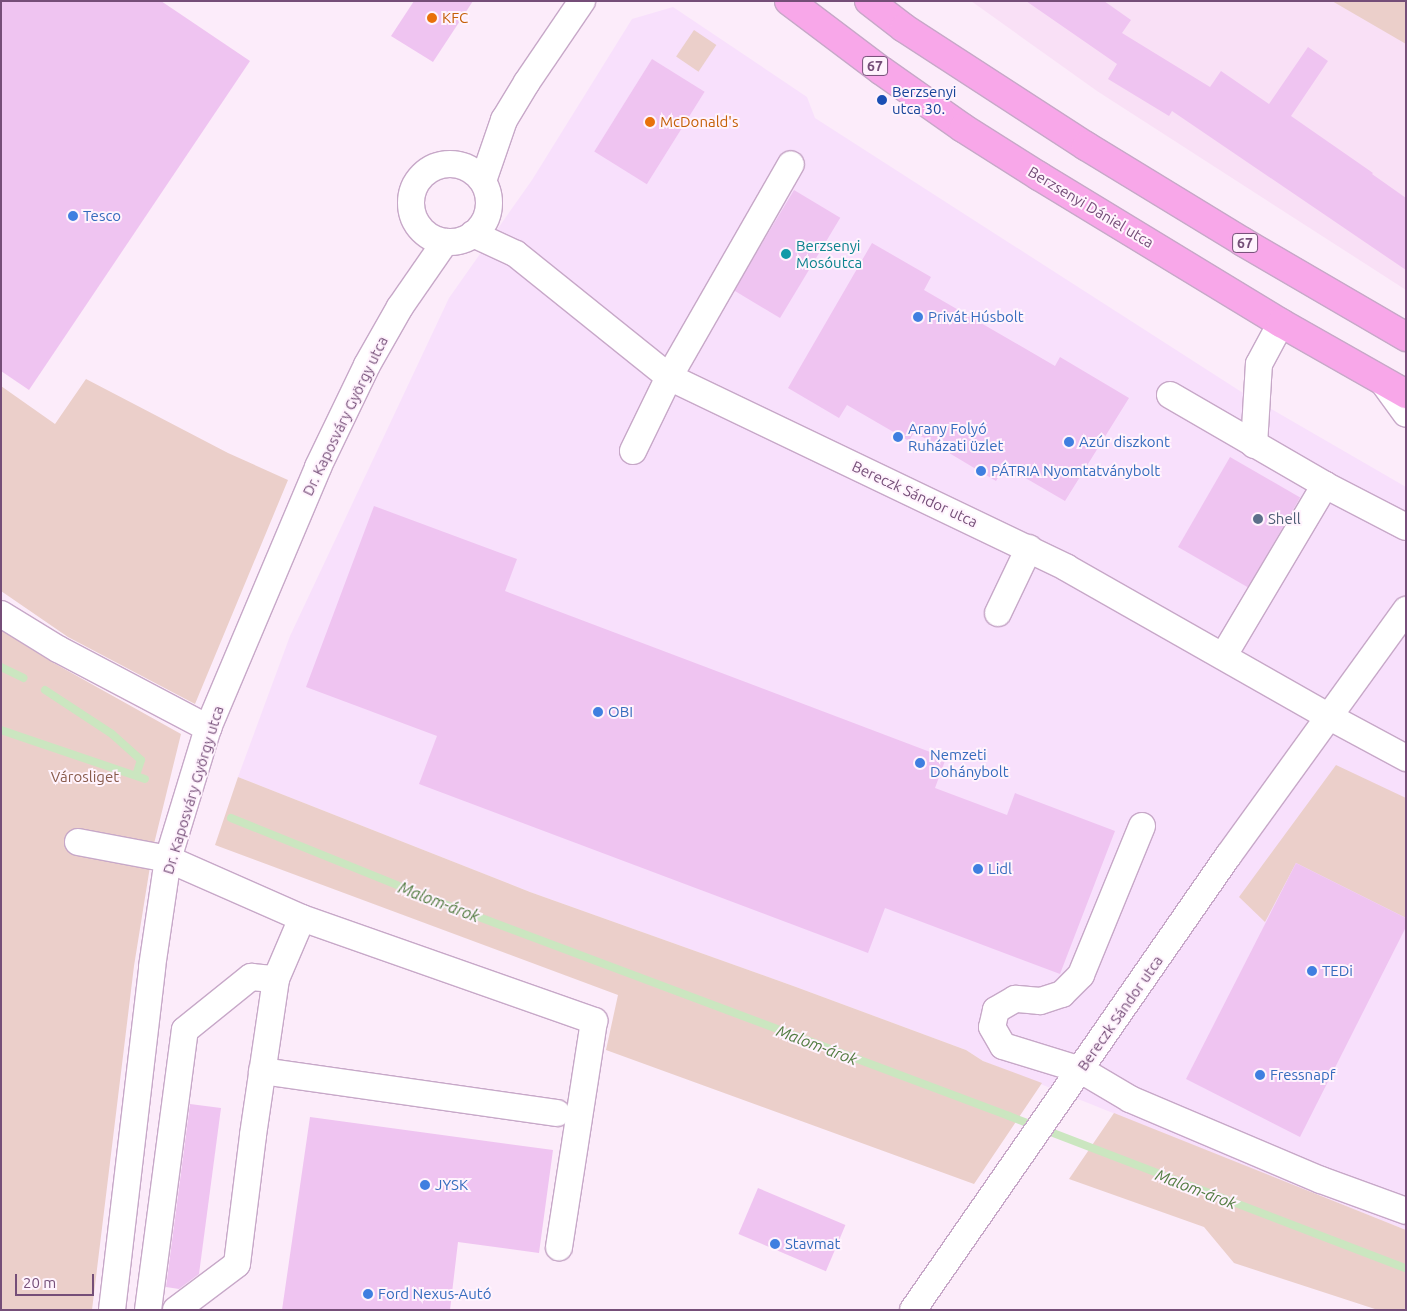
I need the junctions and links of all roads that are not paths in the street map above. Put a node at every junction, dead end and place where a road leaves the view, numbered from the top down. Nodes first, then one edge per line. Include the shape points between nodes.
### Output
1 (582, 1) edge
2 (789, 1) edge
3 (869, 1) edge
4 (504, 120) junction
5 (791, 164) dead end
6 (460, 165) junction
7 (483, 181) junction
8 (480, 224) junction
9 (422, 231) junction
10 (446, 242) junction
11 (400, 306) junction
12 (1281, 323) junction
13 (1406, 337) edge
14 (669, 377) junction
15 (1394, 388) edge
16 (1170, 395) dead end
17 (1406, 414) edge
18 (1254, 445) junction
19 (634, 451) dead end
20 (1324, 484) junction
21 (1406, 527) edge
22 (1028, 548) junction
23 (1406, 610) edge
24 (998, 613) dead end
25 (1, 614) edge
26 (1224, 655) junction
27 (1328, 716) junction
28 (208, 728) junction
29 (1406, 758) edge
30 (1142, 826) dead end
31 (78, 842) dead end
32 (168, 859) junction
33 (302, 918) junction
34 (276, 979) junction
35 (1081, 1070) junction
36 (262, 1071) junction
37 (557, 1113) dead end
38 (1406, 1212) edge
39 (559, 1247) dead end
40 (114, 1309) edge
41 (148, 1310) edge
42 (176, 1310) edge
43 (913, 1310) edge

1 - 4 street
2 - 12 main road, Berzsenyi Dániel utca / 67 via 963,128
3 - 13 main road, 67 via 904,28 1086,146
4 - 6 street
4 - 7 street
5 - 14 street
6 - 7 street via 476,173
6 - 9 street via 434,166 417,181 410,199 411,212
7 - 8 street via 488,197
8 - 10 street via 463,240
8 - 14 street, Bereczk Sándor utca
9 - 10 street
9 - 11 street, Dr. Kaposváry György utca
10 - 11 street, Dr. Kaposváry György utca
11 - 28 street, Dr. Kaposváry György utca via 367,365 318,468
12 - 15 main road, Berzsenyi Dániel utca / 67
12 - 18 street via 1259,364
14 - 19 street
14 - 22 street, Bereczk Sándor utca
15 - 17 street
16 - 18 street
18 - 20 street
20 - 21 street
20 - 26 street
22 - 24 street
22 - 26 street, Bereczk Sándor utca
23 - 27 street, Bereczk Sándor utca
25 - 28 street via 58,649
26 - 27 street, Bereczk Sándor utca
27 - 29 street
27 - 35 street, Bereczk Sándor utca
28 - 32 street, Dr. Kaposváry György utca
30 - 35 street via 1081,975 1062,994 1040,1001 1015,999 996,1010 992,1027 1003,1046
31 - 32 street
32 - 33 street
32 - 40 street, Dr. Kaposváry György utca via 151,977
33 - 34 street
33 - 39 street via 594,1021
34 - 36 street
34 - 41 street via 251,977 185,1030
35 - 38 street via 1130,1099 1321,1180
35 - 43 street, Bereczk Sándor utca
36 - 37 street
36 - 42 street via 237,1264

